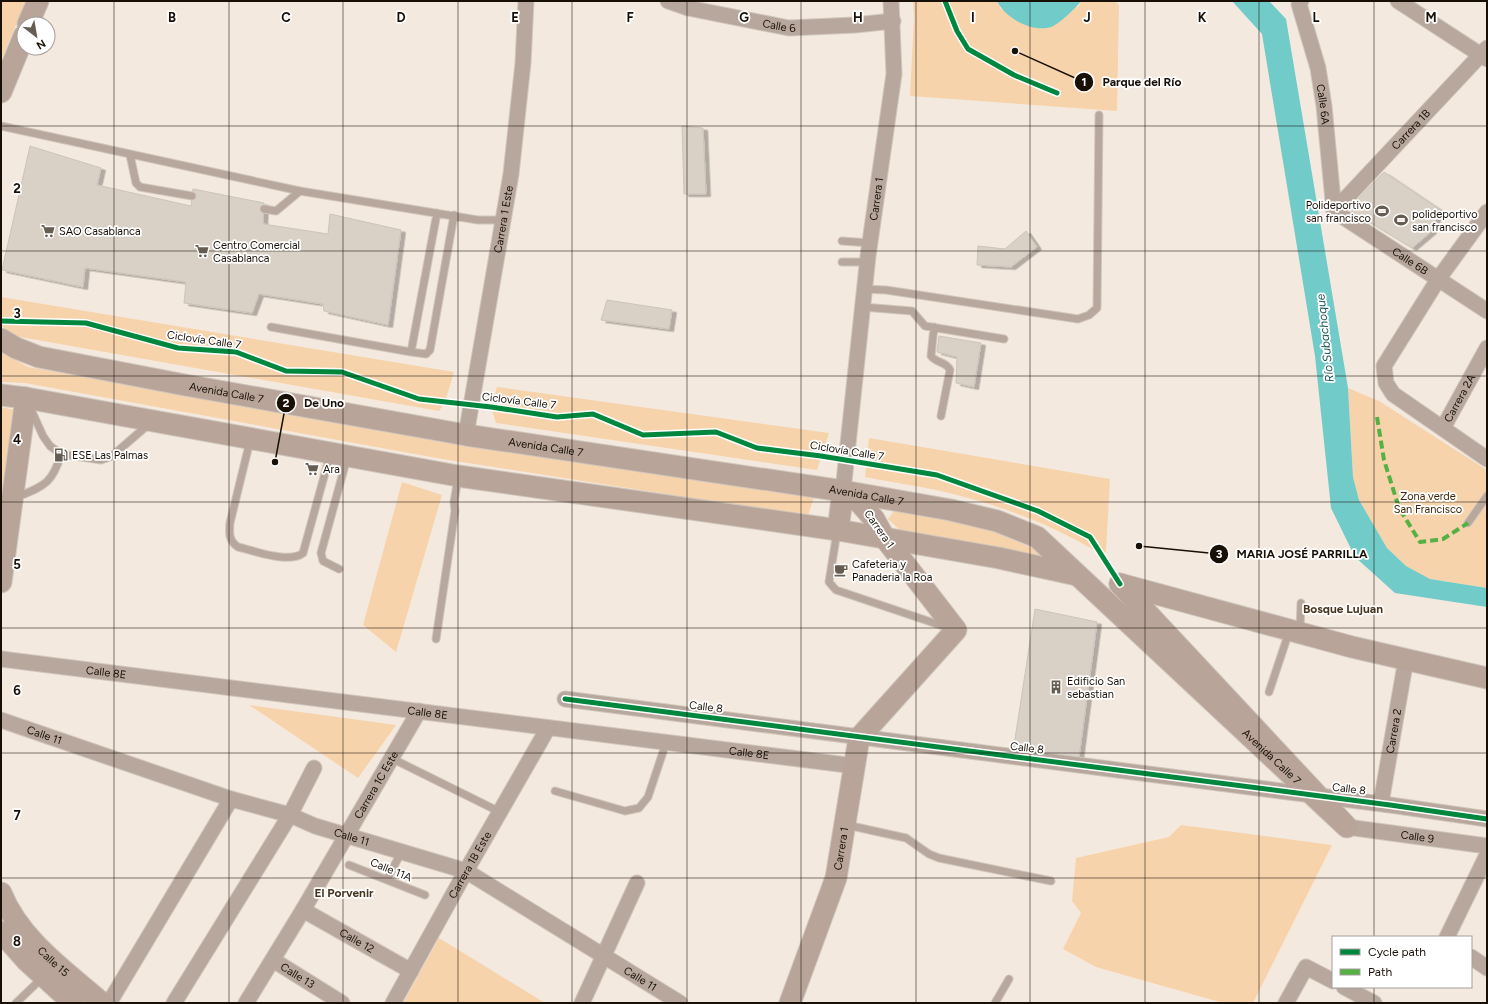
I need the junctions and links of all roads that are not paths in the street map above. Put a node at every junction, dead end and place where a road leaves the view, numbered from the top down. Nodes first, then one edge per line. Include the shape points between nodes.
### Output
1 (38, 1) edge
2 (526, 1) edge
3 (668, 1) edge
4 (891, 1) edge
5 (1301, 1) edge
6 (1398, 1) edge
7 (31, 16) edge
8 (893, 21) junction
9 (1485, 54) edge
10 (16, 55) edge
11 (1, 92) edge
12 (1099, 115) dead end
13 (1, 126) edge
14 (130, 155) junction
15 (300, 191) junction
16 (192, 196) dead end
17 (264, 209) dead end
18 (1334, 211) junction
19 (1487, 212) edge
20 (437, 213) junction
21 (454, 215) junction
22 (504, 220) junction
23 (842, 241) dead end
24 (870, 243) junction
25 (842, 262) dead end
26 (867, 262) junction
27 (1439, 278) junction
28 (864, 289) junction
29 (863, 307) junction
30 (1487, 311) edge
31 (271, 327) dead end
32 (934, 327) junction
33 (1, 339) edge
34 (1004, 339) dead end
35 (1487, 348) edge
36 (411, 352) junction
37 (1, 395) edge
38 (26, 398) junction
39 (941, 416) dead end
40 (152, 421) junction
41 (1443, 428) junction
42 (466, 435) junction
43 (251, 439) junction
44 (61, 454) junction
45 (339, 454) junction
46 (1487, 459) edge
47 (458, 476) junction
48 (843, 491) junction
49 (1487, 496) edge
50 (12, 499) junction
51 (1468, 524) dead end
52 (838, 530) junction
53 (884, 537) junction
54 (339, 569) dead end
55 (1, 582) edge
56 (1120, 584) junction
57 (1301, 603) dead end
58 (956, 630) junction
59 (1295, 631) junction
60 (436, 639) dead end
61 (1, 659) edge
62 (1406, 659) junction
63 (1487, 678) edge
64 (1269, 692) dead end
65 (565, 699) dead end
66 (419, 711) junction
67 (1, 720) edge
68 (548, 728) junction
69 (859, 738) junction
70 (666, 743) junction
71 (392, 758) junction
72 (855, 766) junction
73 (314, 768) dead end
74 (555, 791) dead end
75 (230, 799) junction
76 (1381, 803) junction
77 (500, 812) junction
78 (290, 815) junction
79 (1487, 819) edge
80 (845, 825) junction
81 (1347, 827) junction
82 (347, 835) junction
83 (1487, 846) edge
84 (402, 851) junction
85 (1487, 855) edge
86 (349, 864) dead end
87 (466, 871) junction
88 (387, 879) junction
89 (1051, 881) dead end
90 (637, 883) dead end
91 (1, 893) edge
92 (425, 895) dead end
93 (303, 910) junction
94 (1, 932) edge
95 (1447, 936) edge
96 (603, 957) junction
97 (1472, 959) edge
98 (273, 960) junction
99 (1487, 968) edge
100 (411, 971) junction
101 (43, 976) junction
102 (1009, 979) dead end
103 (1332, 980) edge
104 (1346, 988) edge
105 (1366, 1001) edge
106 (16, 1003) edge
107 (73, 1003) edge
108 (102, 1003) edge
109 (109, 1003) edge
110 (174, 1003) edge
111 (246, 1003) edge
112 (342, 1003) edge
113 (393, 1003) edge
114 (582, 1003) edge
115 (680, 1003) edge
116 (790, 1003) edge
117 (995, 1003) edge
118 (1286, 1003) edge

1 - 7 main road
2 - 22 street, Carrera 1 Este via 523,63
3 - 8 street, Calle 6 via 688,8 706,9 788,28
4 - 8 street, Carrera 1
5 - 18 street, Calle 6A via 1299,4 1318,68 1324,106
6 - 9 street
8 - 24 street, Carrera 1 via 894,74
9 - 18 street, Carrera 1B
10 - 11 main road
12 - 28 lane via 1096,308 1089,315 1078,319 886,290
13 - 14 lane via 92,144
14 - 15 lane
14 - 16 lane via 136,183 140,186
15 - 17 lane via 276,211
15 - 20 lane
18 - 27 street, Calle 6B
19 - 27 street
20 - 21 lane
20 - 36 lane
21 - 22 lane via 478,220
21 - 36 lane via 430,350 426,354
22 - 42 street, Carrera 1 Este
23 - 24 lane
24 - 26 street, Carrera 1
25 - 26 lane
26 - 28 street, Carrera 1
27 - 30 street, Calle 6B
27 - 41 street via 1384,366 1386,383 1392,394
28 - 29 street, Carrera 1
29 - 32 lane via 912,311 921,323
29 - 48 street, Carrera 1
31 - 36 lane
32 - 34 lane
32 - 39 lane via 931,356 948,366 950,370
33 - 42 main road, Avenida Calle 7 via 39,357
35 - 41 street, Carrera 2A
37 - 38 main road
38 - 40 main road
38 - 44 lane via 43,436 50,446
38 - 50 main road
40 - 43 main road
40 - 44 lane via 112,456 101,460
41 - 46 street
42 - 48 main road, Avenida Calle 7
43 - 45 main road
43 - 45 lane via 229,535 232,543 238,547 285,557 298,557 304,553
44 - 50 lane via 56,471 48,482
45 - 47 main road
45 - 54 lane via 321,553 323,562
47 - 52 main road
47 - 60 lane via 454,502 456,511
48 - 52 main road
48 - 53 main road, Carrera 1 via 870,513
48 - 81 main road, Avenida Calle 7 via 951,510 997,521 1037,537
49 - 51 lane
50 - 55 main road
52 - 53 main road
52 - 58 lane via 829,582 831,587
53 - 56 main road
53 - 58 main road, Carrera 1
56 - 59 main road
56 - 81 main road, Avenida Calle 7
57 - 59 lane
58 - 69 main road
59 - 62 main road
59 - 64 lane
61 - 66 street, Calle 8E
62 - 63 main road
62 - 76 street, Carrera 2
65 - 69 street, Calle 8
66 - 68 street, Calle 8E
66 - 71 street, Carrera 1C Este
67 - 75 street, Calle 11
68 - 70 street, Calle 8E
68 - 77 street, Carrera 1B Este
69 - 72 main road, Carrera 1
69 - 76 street, Calle 8
70 - 72 street, Calle 8E
70 - 74 lane via 648,797 639,808 625,811
71 - 77 lane
71 - 82 street, Carrera 1C Este
72 - 80 main road, Carrera 1
73 - 78 street
75 - 78 street, Calle 11
75 - 109 street
76 - 79 street, Calle 8
77 - 87 street, Carrera 1B Este
78 - 82 street, Calle 11 via 315,826
78 - 110 street
80 - 89 lane via 906,838 939,858
80 - 116 main road, Carrera 1 via 836,878
81 - 83 street, Calle 9
82 - 84 street, Calle 11
82 - 93 street, Carrera 1C Este
84 - 87 street, Calle 11
84 - 88 lane
85 - 95 street
86 - 88 lane, Calle 11A
87 - 96 street, Calle 11
87 - 100 street, Carrera 1B Este
88 - 92 lane, Calle 11A
90 - 96 street
91 - 108 main road, Calle 15 via 7,909 34,944
93 - 98 street, Carrera 1C Este
93 - 100 street, Calle 12
94 - 101 main road, Calle 15
96 - 114 street
96 - 115 street, Calle 11
97 - 99 street
98 - 111 street, Carrera 1C Este
98 - 112 street, Calle 13
100 - 113 street, Carrera 1B Este
101 - 106 lane
101 - 107 main road, Calle 15
102 - 117 lane
103 - 118 street via 1306,967
104 - 105 street

